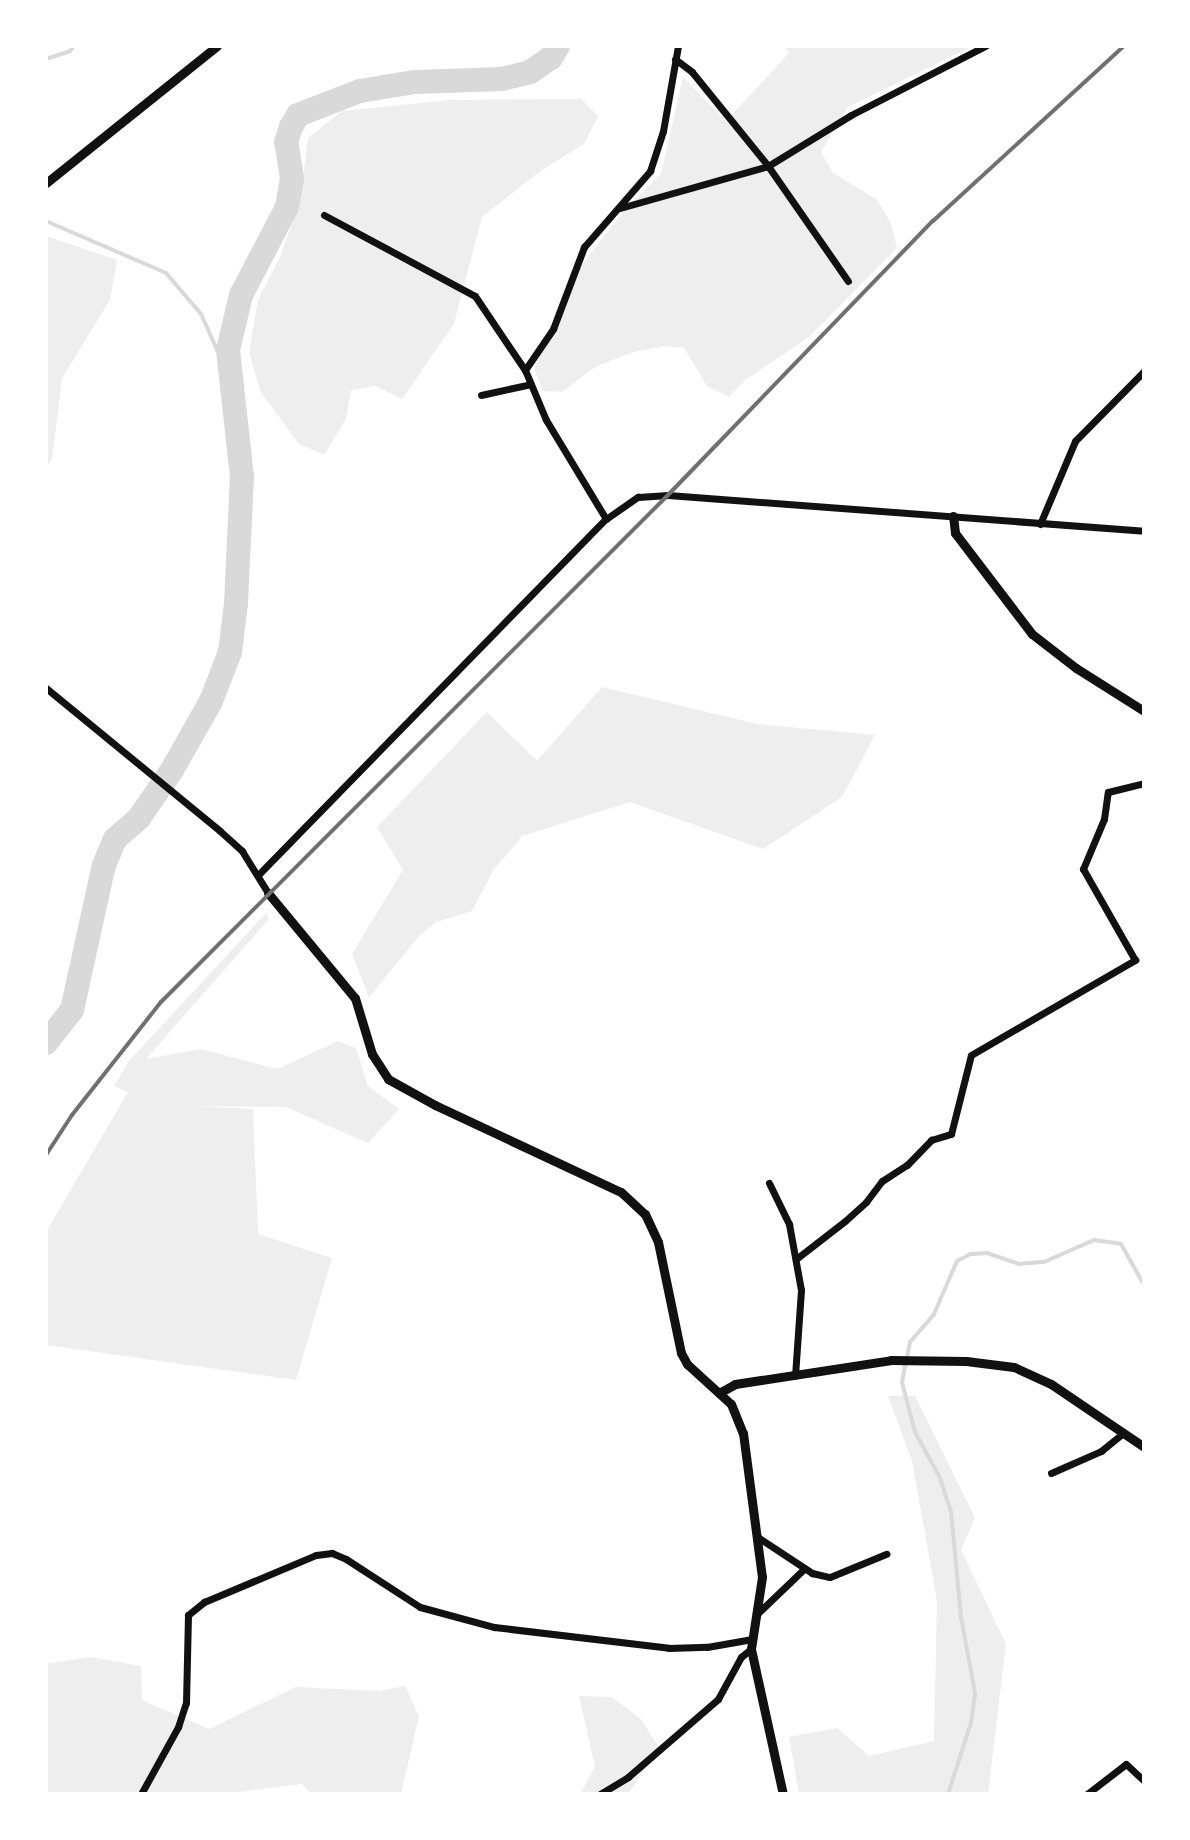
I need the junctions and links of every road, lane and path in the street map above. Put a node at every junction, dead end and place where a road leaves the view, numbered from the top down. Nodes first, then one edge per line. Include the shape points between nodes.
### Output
1 (217, 46) edge
2 (678, 46) edge
3 (985, 46) edge
4 (675, 59) junction
5 (768, 166) junction
6 (46, 183) edge
7 (617, 209) junction
8 (324, 215) dead end
9 (848, 281) dead end
10 (525, 370) junction
11 (1144, 371) edge
12 (531, 384) junction
13 (481, 395) dead end
14 (953, 516) junction
15 (606, 519) junction
16 (1040, 524) junction
17 (1144, 531) edge
18 (46, 688) edge
19 (1144, 711) edge
20 (1144, 783) edge
21 (258, 875) junction
22 (268, 893) joint
23 (769, 1183) dead end
24 (796, 1259) junction
25 (795, 1376) junction
26 (719, 1393) junction
27 (1123, 1433) junction
28 (1144, 1447) edge
29 (1051, 1473) dead end
30 (759, 1538) junction
31 (886, 1554) dead end
32 (804, 1569) junction
33 (757, 1614) junction
34 (751, 1644) junction
35 (1144, 1781) edge
36 (141, 1794) edge
37 (600, 1794) edge
38 (783, 1794) edge
39 (1087, 1794) edge

1 - 6 street
2 - 4 street
3 - 5 street via 851,115
4 - 5 street via 692,72
4 - 7 street via 650,171
5 - 7 street
5 - 9 street
7 - 10 street via 584,247 553,329
8 - 10 street via 475,296
10 - 12 street
11 - 16 street via 1075,441
12 - 13 street
12 - 15 street via 546,420
14 - 15 street via 652,494 638,497
14 - 16 street
14 - 19 street via 955,533 1032,634
15 - 21 street
16 - 17 street
18 - 21 street via 242,851
20 - 24 street via 1108,792 1104,819 1083,869 1135,960 971,1055 951,1134 931,1140
21 - 22 street
22 - 26 street via 355,998 372,1054 388,1079 621,1192 645,1214 658,1242 681,1353
23 - 24 street via 789,1224
24 - 25 street via 801,1290
25 - 26 street via 735,1384
25 - 27 street via 891,1360 1014,1367 1051,1384
26 - 30 street via 738,1415
27 - 28 street
27 - 29 street via 1101,1451
30 - 32 street
30 - 33 street via 762,1577
31 - 32 street via 830,1577
32 - 33 street
33 - 34 street
34 - 36 street via 669,1648 494,1627 420,1607 346,1559 332,1553 316,1555 204,1602 188,1615 186,1703
34 - 37 street via 718,1699 628,1777
34 - 38 street
35 - 39 street via 1126,1764

